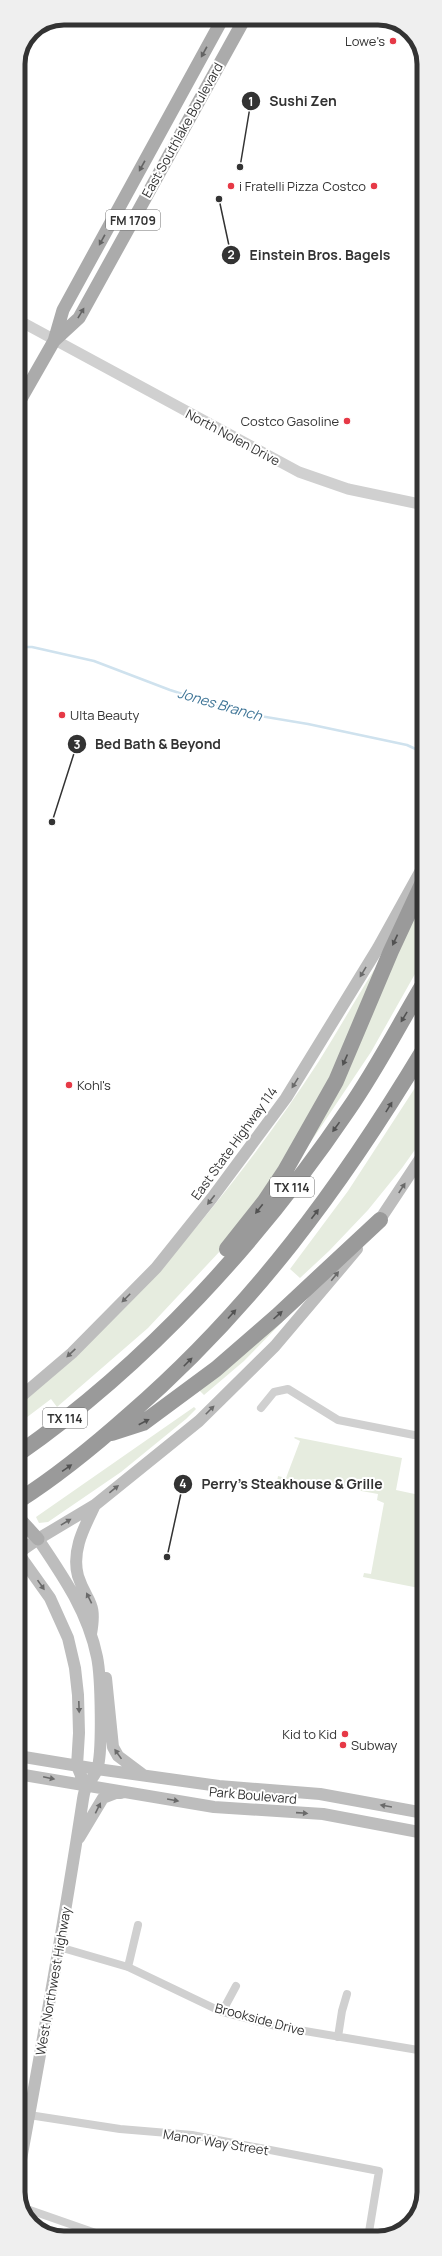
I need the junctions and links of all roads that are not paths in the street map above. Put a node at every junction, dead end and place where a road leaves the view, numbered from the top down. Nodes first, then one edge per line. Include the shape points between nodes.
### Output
1 (219, 25) edge
2 (236, 25) edge
3 (241, 25) edge
4 (227, 49) junction
5 (25, 324) edge
6 (54, 341) junction
7 (25, 392) edge
8 (417, 504) edge
9 (417, 878) edge
10 (417, 895) edge
11 (417, 995) edge
12 (417, 1060) edge
13 (417, 1164) edge
14 (380, 1220) junction
15 (127, 1366) junction
16 (25, 1393) edge
17 (261, 1408) dead end
18 (107, 1435) junction
19 (417, 1435) edge
20 (25, 1449) edge
21 (25, 1496) edge
22 (95, 1504) junction
23 (25, 1525) edge
24 (38, 1539) junction
25 (25, 1548) edge
26 (25, 1563) edge
27 (91, 1636) junction
28 (97, 1658) junction
29 (25, 1757) edge
30 (87, 1768) junction
31 (25, 1775) edge
32 (148, 1776) junction
33 (82, 1784) junction
34 (320, 1794) junction
35 (146, 1795) junction
36 (417, 1812) edge
37 (318, 1814) junction
38 (417, 1832) edge
39 (77, 1841) junction
40 (138, 1925) dead end
41 (59, 1946) junction
42 (128, 1967) junction
43 (236, 1986) dead end
44 (347, 1994) dead end
45 (222, 2012) junction
46 (338, 2037) junction
47 (417, 2050) edge
48 (29, 2115) junction
49 (25, 2137) edge
50 (30, 2210) edge
51 (90, 2231) edge
52 (369, 2231) edge

1 -> 6 main road, East Southlake Boulevard / FM 1709 via 63,310
2 - 4 main road
3 - 4 main road, East Southlake Boulevard / FM 1709
6 -> 4 main road, East Southlake Boulevard / FM 1709 via 79,318
5 - 6 street, North Nolen Drive
6 - 7 main road, East Southlake Boulevard / FM 1709
6 - 8 street, North Nolen Drive via 298,472 348,489
9 -> 16 main road, East State Highway 114 via 378,948 286,1098 217,1192 156,1268 72,1353
10 -> 15 highway via 336,1081 285,1171 221,1257 178,1306 136,1348
11 -> 15 highway, TX 114 via 349,1110 271,1216 172,1324
18 -> 12 highway, TX 114 via 170,1380 268,1273 345,1174
14 -> 13 main road
18 -> 14 highway via 143,1424 216,1369
22 -> 14 main road via 199,1421 275,1346
15 - 20 highway, TX 114
17 - 19 street via 274,1392 288,1389 338,1420
21 -> 18 highway, TX 114 via 72,1464
24 -> 22 main road
27 -> 22 main road via 94,1610 78,1575 76,1556 79,1539
23 - 24 main road
24 - 25 main road
24 - 27 main road via 75,1595
26 -> 30 main road via 50,1598 68,1638 75,1668 80,1733
27 - 28 main road
28 - 30 main road via 100,1707
32 -> 28 main road via 127,1764 113,1747 108,1681
29 - 30 main road, Park Boulevard
30 - 32 main road, Park Boulevard
30 - 33 main road
30 - 33 main road
31 -> 33 main road, Park Boulevard
32 - 34 main road, Park Boulevard via 219,1786
33 - 35 main road, Park Boulevard
33 - 39 main road, West Northwest Highway
36 -> 34 main road, Park Boulevard
34 - 37 main road
35 -> 37 main road, Park Boulevard via 214,1807
39 -> 35 main road via 107,1796 116,1793
37 - 38 main road, Park Boulevard
39 - 41 main road, West Northwest Highway
40 - 42 street
41 - 42 street, Brookside Drive
41 - 48 main road, West Northwest Highway
42 - 45 street, Brookside Drive
43 - 45 street
44 - 46 street
45 - 46 street, Brookside Drive via 275,2026
46 - 47 street, Brookside Drive
48 - 49 main road, West Northwest Highway
48 - 52 street, Manor Way Street via 120,2129 192,2135 379,2171
50 - 51 street

